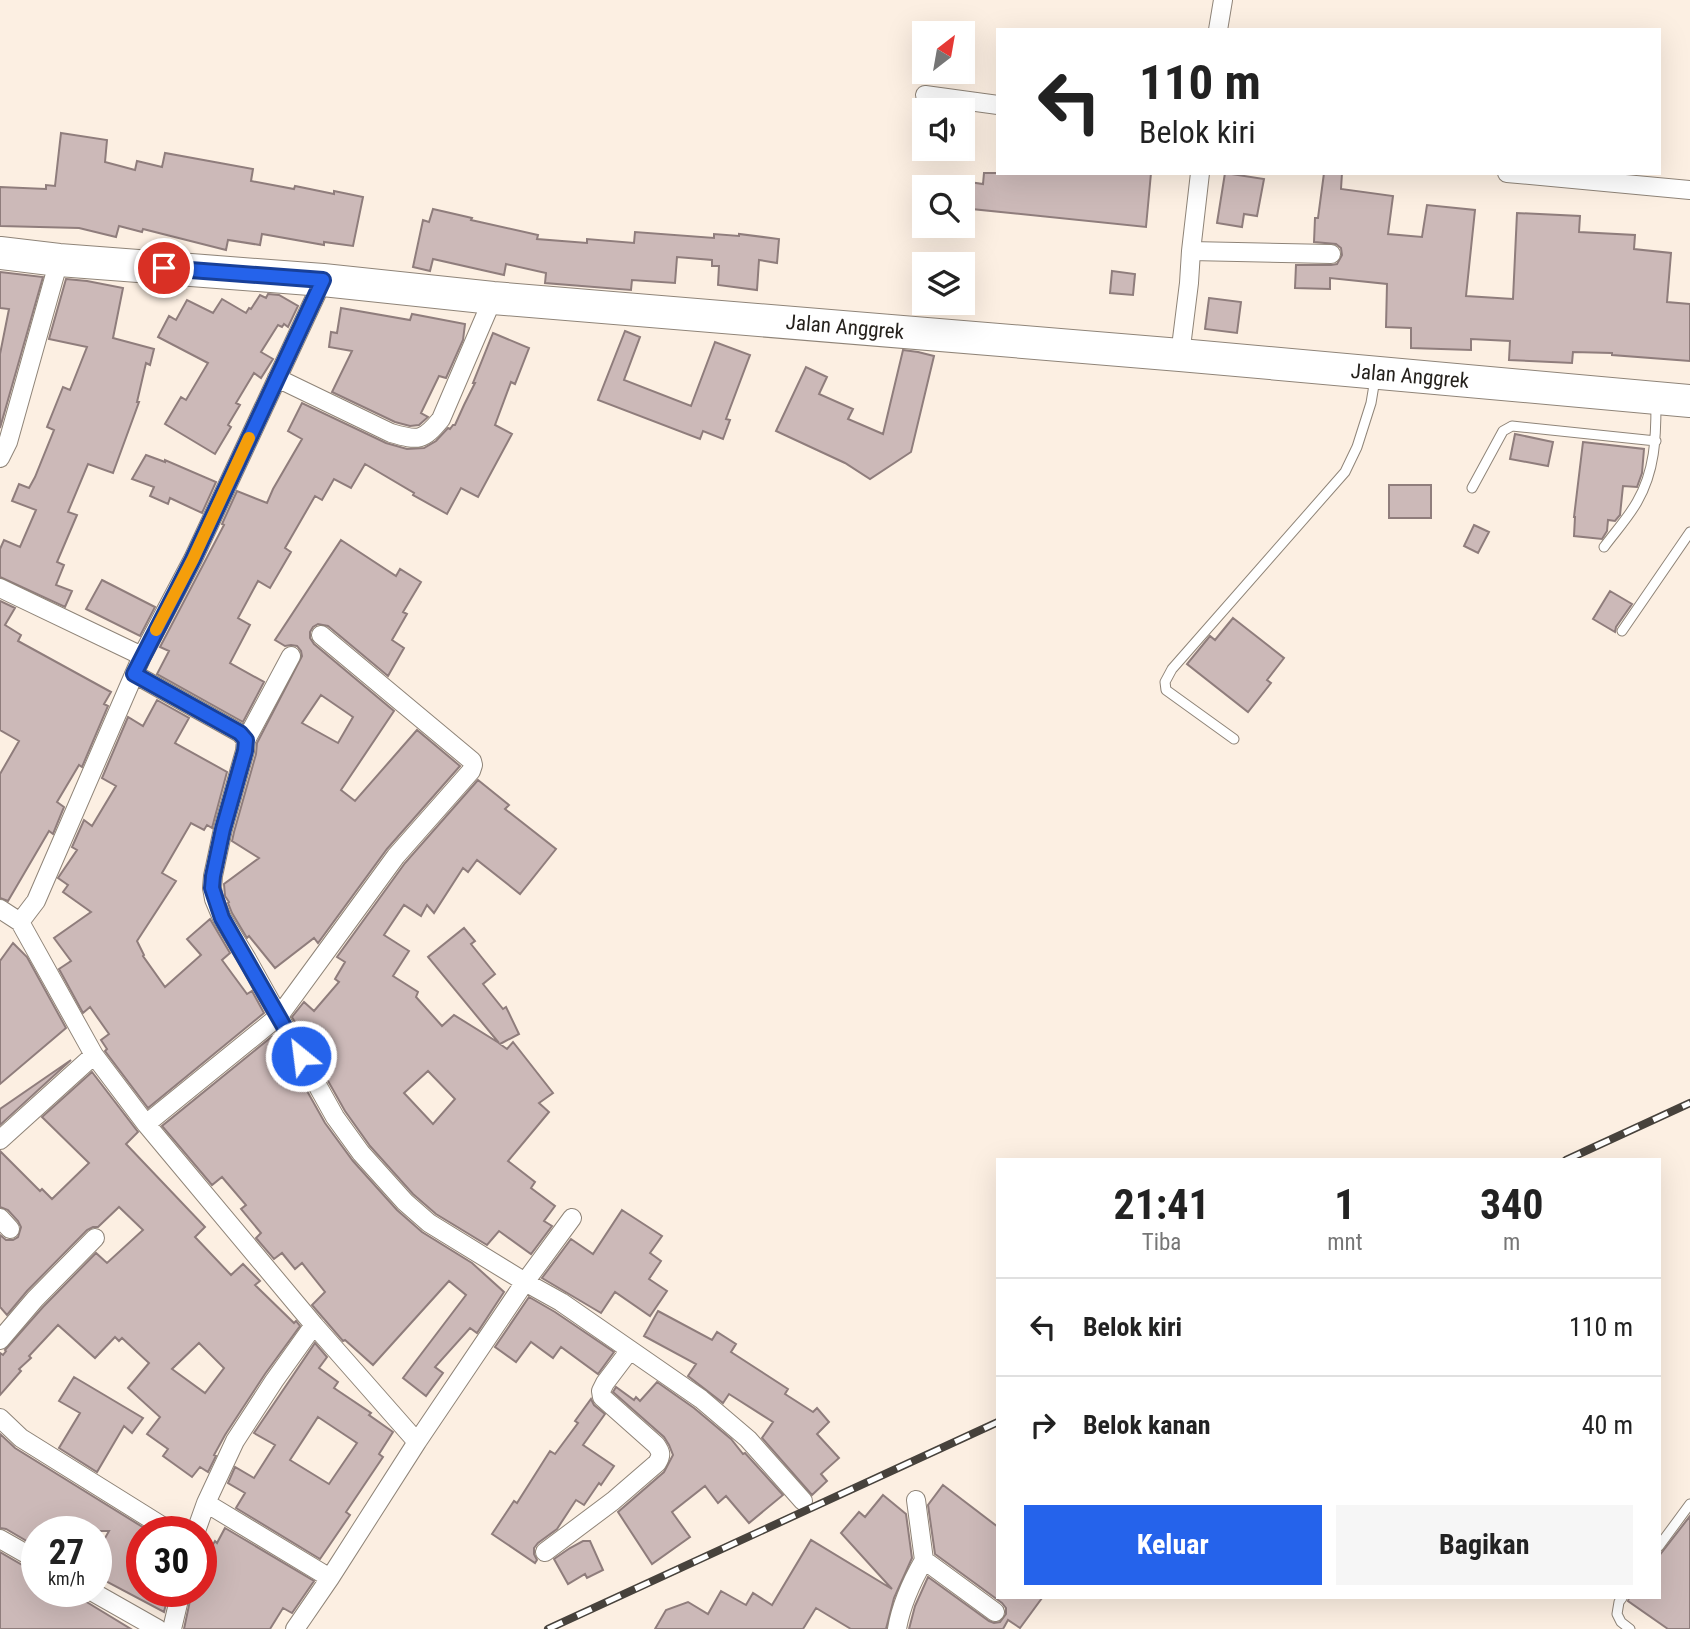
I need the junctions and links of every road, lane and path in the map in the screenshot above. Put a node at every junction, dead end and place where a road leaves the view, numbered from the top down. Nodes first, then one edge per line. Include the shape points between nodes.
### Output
1 (1223, 0) edge
2 (1219, 28) edge
3 (925, 95) dead end
4 (996, 105) edge
5 (1200, 175) edge
6 (1529, 175) edge
7 (1690, 190) edge
8 (1191, 251) junction
9 (0, 253) edge
10 (1331, 254) dead end
11 (59, 260) junction
12 (323, 280) junction
13 (493, 298) junction
14 (1181, 355) junction
15 (277, 378) junction
16 (1373, 387) junction
17 (1656, 398) junction
18 (1690, 401) edge
19 (1656, 441) junction
20 (0, 458) edge
21 (1472, 488) dead end
22 (1690, 532) edge
23 (1604, 547) dead end
24 (0, 588) edge
25 (1622, 631) dead end
26 (321, 635) dead end
27 (142, 656) junction
28 (290, 656) dead end
29 (134, 674) junction
30 (1234, 739) dead end
31 (246, 740) junction
32 (0, 909) edge
33 (20, 922) junction
34 (279, 1016) junction
35 (94, 1055) junction
36 (146, 1124) junction
37 (0, 1140) edge
38 (572, 1218) dead end
39 (95, 1238) dead end
40 (525, 1282) junction
41 (314, 1325) junction
42 (0, 1340) edge
43 (630, 1350) junction
44 (0, 1418) edge
45 (417, 1441) junction
46 (916, 1500) dead end
47 (803, 1501) dead end
48 (206, 1503) junction
49 (1690, 1504) edge
50 (146, 1516) edge
51 (201, 1516) edge
52 (0, 1539) edge
53 (1661, 1543) edge
54 (21, 1551) edge
55 (545, 1552) dead end
56 (924, 1560) junction
57 (330, 1578) junction
58 (1621, 1599) edge
59 (112, 1603) edge
60 (178, 1607) edge
61 (995, 1612) dead end
62 (158, 1629) edge
63 (173, 1629) edge
64 (295, 1629) edge
65 (897, 1629) edge
66 (1630, 1629) edge

1 - 2 street
3 - 4 street
5 - 8 street
6 - 7 street
8 - 10 street
8 - 14 street
9 - 11 highway, Jalan Anggrek
11 - 12 highway, Jalan Anggrek
11 - 20 street
12 - 13 highway, Jalan Anggrek
12 - 15 street
13 - 14 highway, Jalan Anggrek
13 - 15 street via 441,419 419,438 391,433
14 - 16 highway, Jalan Anggrek
15 - 27 street via 193,559
16 - 17 highway, Jalan Anggrek
16 - 30 lane via 1357,447 1345,472 1172,669 1166,682 1166,690
17 - 18 highway, Jalan Anggrek
17 - 19 lane
19 - 21 lane via 1512,426 1503,431
19 - 23 lane via 1637,502
22 - 25 lane
24 - 27 street
26 - 34 street via 473,765 396,856
27 - 29 street
28 - 31 street
29 - 31 street
29 - 33 street via 36,901
31 - 34 street via 212,888 222,918
32 - 33 street
33 - 35 street
34 - 36 street
34 - 40 street via 335,1117 384,1180 429,1223
35 - 36 street
35 - 37 street
36 - 41 street
38 - 40 street
39 - 42 street
40 - 43 street
40 - 45 street
41 - 45 street
41 - 48 street via 236,1441
43 - 47 street via 701,1399 748,1439
43 - 55 street via 605,1383 602,1397 656,1445 660,1458 613,1501
44 - 50 street via 21,1438
45 - 57 street
46 - 56 street
48 - 51 street
48 - 57 street
49 - 53 lane
52 - 54 street
56 - 61 street
56 - 65 street
57 - 64 street
58 - 66 lane via 1616,1614
59 - 62 street
60 - 63 street

